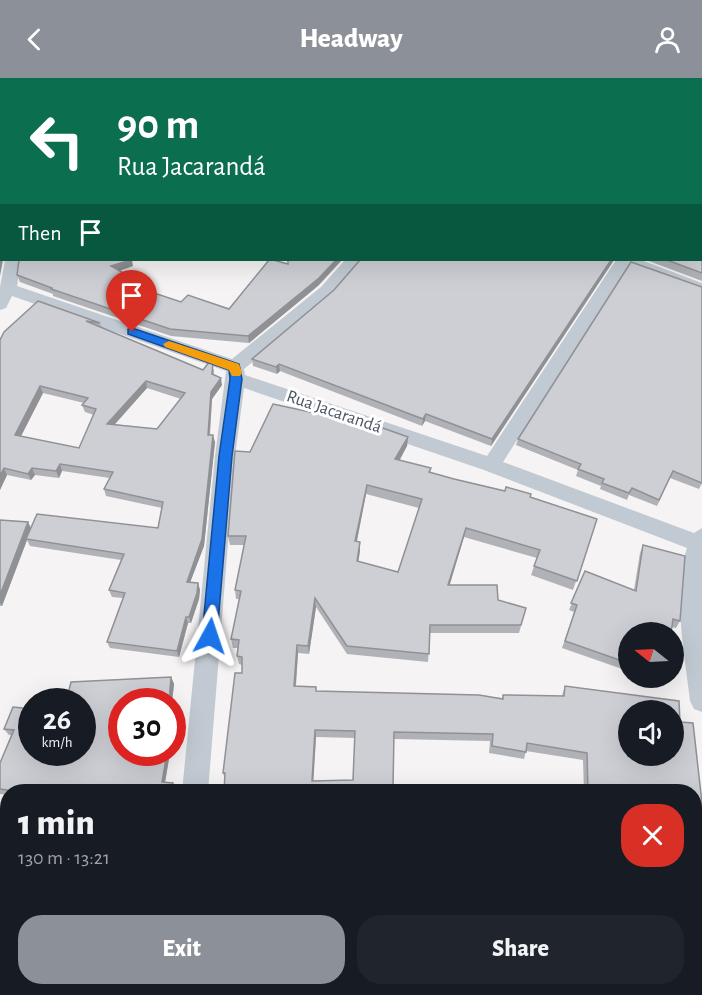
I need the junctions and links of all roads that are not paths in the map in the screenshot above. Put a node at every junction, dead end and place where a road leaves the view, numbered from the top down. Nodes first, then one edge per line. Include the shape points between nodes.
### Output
1 (12, 261) edge
2 (353, 261) edge
3 (624, 261) edge
4 (628, 261) edge
5 (702, 289) edge
6 (4, 297) edge
7 (236, 373) junction
8 (491, 465) junction
9 (701, 542) edge
10 (702, 701) edge
11 (196, 784) edge

1 - 6 street
2 - 7 street via 327,291
3 - 8 street
4 - 5 street
6 - 7 street, Rua Jacarandá
7 - 8 street, Rua Jacarandá
7 - 11 street
8 - 9 street, Rua Jacarandá
9 - 10 street via 692,585

